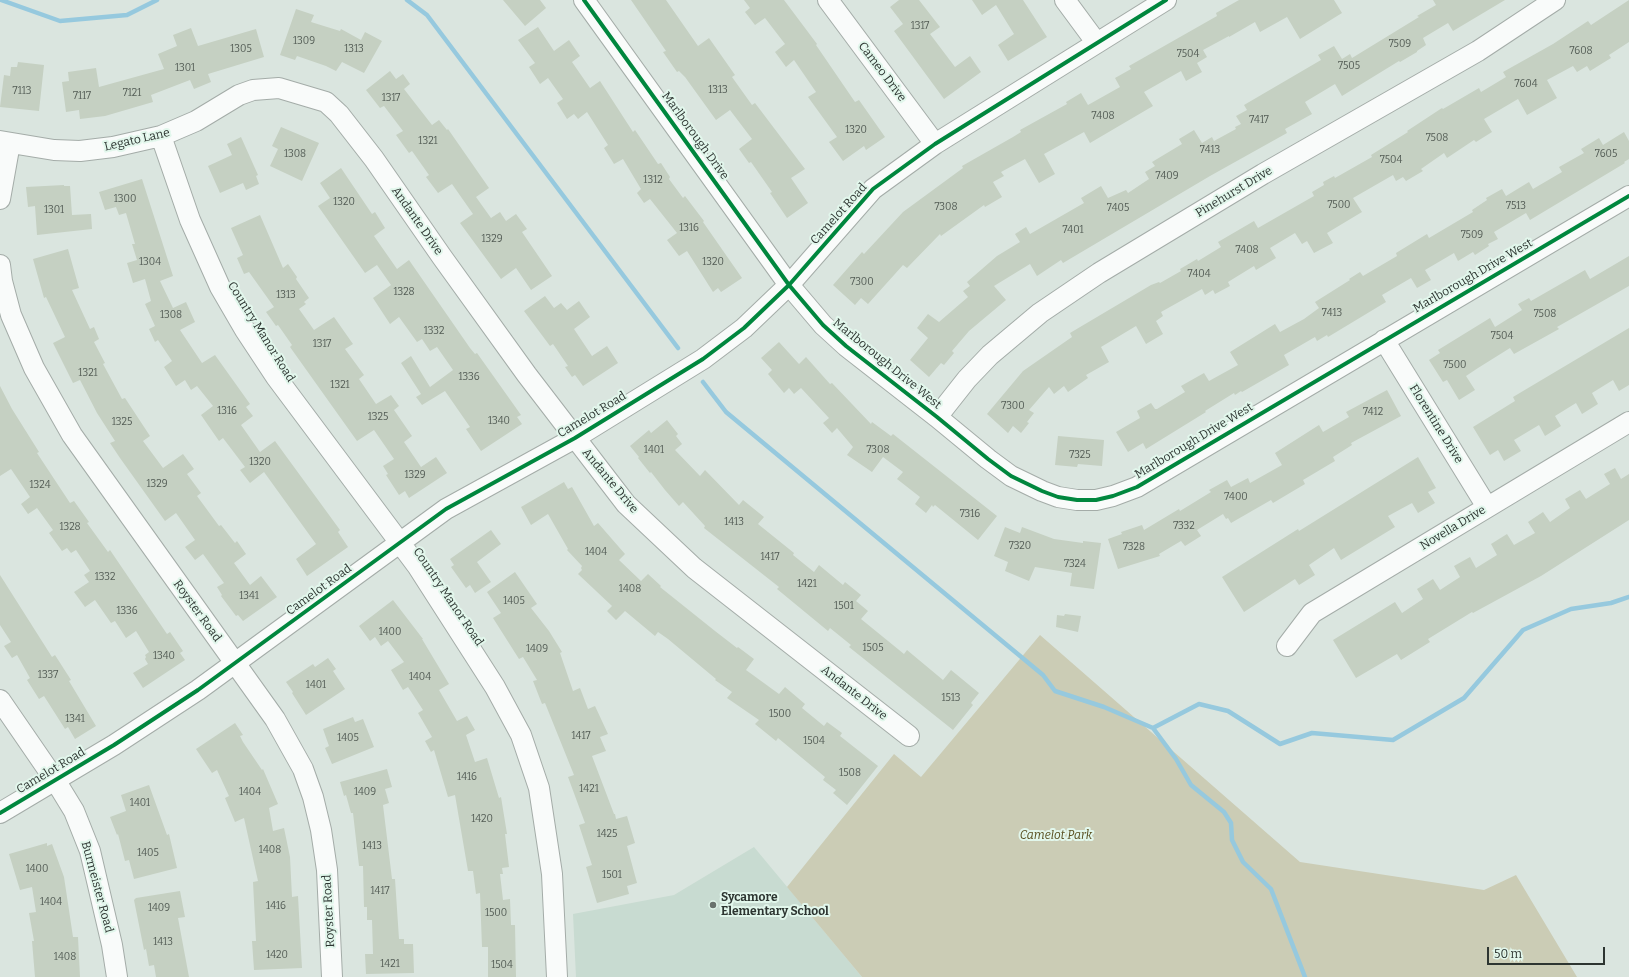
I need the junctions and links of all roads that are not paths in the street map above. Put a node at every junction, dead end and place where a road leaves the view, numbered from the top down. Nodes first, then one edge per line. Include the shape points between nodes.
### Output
1 (584, 0) edge
2 (828, 0) edge
3 (1065, 0) edge
4 (1166, 0) edge
5 (1555, 0) edge
6 (1096, 42) junction
7 (288, 90) joint
8 (161, 136) junction
9 (5, 142) edge
10 (936, 144) junction
11 (1629, 196) edge
12 (0, 199) edge
13 (0, 265) edge
14 (789, 285) junction
15 (1384, 340) junction
16 (937, 417) junction
17 (1629, 422) edge
18 (575, 438) junction
19 (1487, 508) junction
20 (400, 543) junction
21 (1287, 646) dead end
22 (235, 664) junction
23 (0, 700) edge
24 (909, 736) dead end
25 (55, 780) junction
26 (0, 813) edge
27 (117, 977) edge
28 (332, 977) edge
29 (557, 977) edge

1 - 14 street, Marlborough Drive
2 - 10 street, Cameo Drive
3 - 6 street
4 - 6 street, Camelot Road
5 - 16 street, Pinehurst Drive via 1478,51 1263,174 1040,313 990,355
6 - 10 street, Camelot Road
7 - 8 street, Legato Lane via 252,90 196,121
7 - 18 street, Andante Drive via 326,102 339,114
8 - 9 street, Legato Lane via 113,147 80,151 54,150
8 - 20 street, Country Manor Road via 190,220 220,287 245,330 276,377
9 - 12 street
10 - 14 street, Camelot Road via 873,189
11 - 15 street, Marlborough Drive West
13 - 22 street, Royster Road via 11,315 34,368 72,435
14 - 16 street, Marlborough Drive West via 823,325 846,346
14 - 18 street, Camelot Road via 744,328 703,359
15 - 16 street, Marlborough Drive West via 1137,487 1096,500 1058,497 1011,476
15 - 19 street, Florentine Drive
17 - 19 street, Novella Drive
18 - 20 street, Camelot Road via 446,509
18 - 24 street, Andante Drive via 626,504 694,568
19 - 21 street, Novella Drive via 1312,613
20 - 22 street, Camelot Road
20 - 29 street, Country Manor Road via 495,687 521,735 539,788 551,866
22 - 25 street, Camelot Road via 120,741
22 - 28 street, Royster Road via 275,719 303,769 313,797 327,870
23 - 25 street, Burmeister Road
25 - 26 street, Camelot Road
25 - 27 street, Burmeister Road via 74,811 90,851

